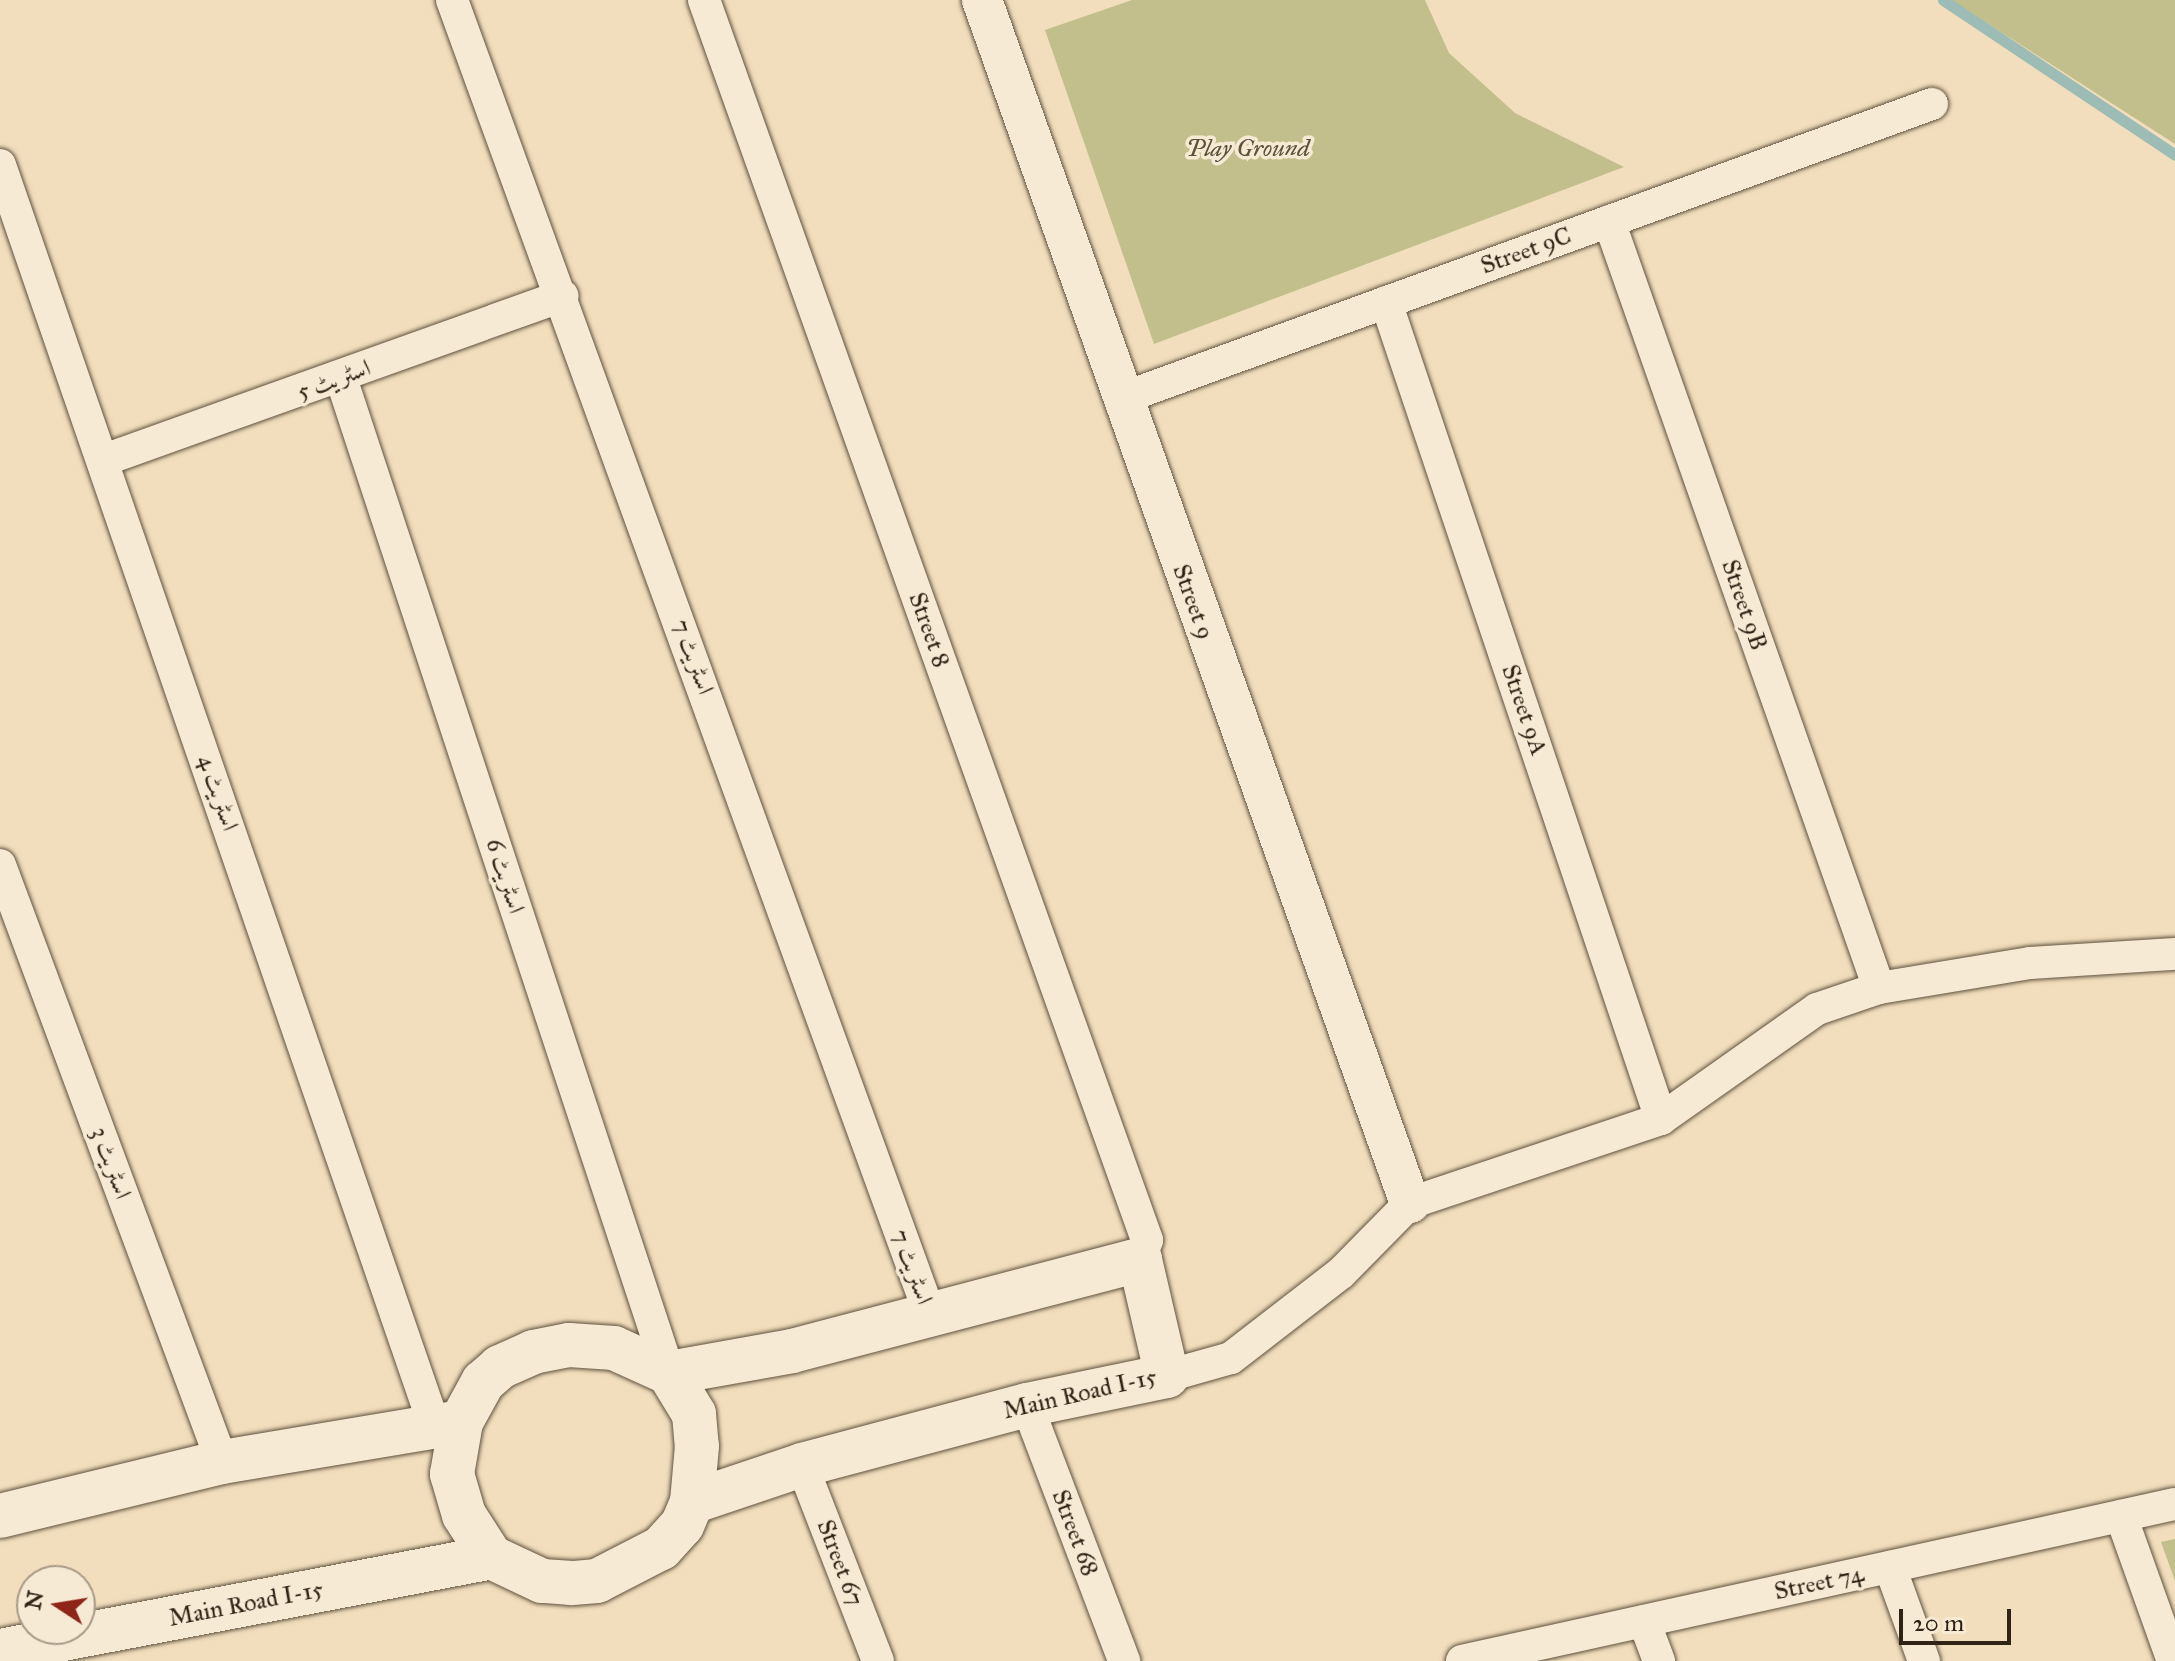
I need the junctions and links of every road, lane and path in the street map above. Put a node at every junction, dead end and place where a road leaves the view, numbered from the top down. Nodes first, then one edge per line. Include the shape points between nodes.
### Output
1 (452, 0) edge
2 (704, 0) edge
3 (988, 2) edge
4 (1932, 104) dead end
5 (0, 165) edge
6 (1609, 221) junction
7 (563, 296) junction
8 (1386, 302) junction
9 (341, 378) junction
10 (1120, 399) junction
11 (104, 460) junction
12 (0, 865) edge
13 (2175, 954) edge
14 (1879, 988) junction
15 (1661, 1119) junction
16 (1410, 1203) junction
17 (1140, 1260) junction
18 (930, 1315) junction
19 (669, 1373) junction
20 (1167, 1376) junction
21 (1027, 1405) junction
22 (447, 1422) junction
23 (222, 1462) junction
24 (802, 1465) junction
25 (692, 1502) junction
26 (2175, 1504) edge
27 (0, 1516) edge
28 (2121, 1516) junction
29 (491, 1557) junction
30 (1890, 1567) junction
31 (1644, 1621) junction
32 (0, 1651) edge
33 (878, 1661) edge
34 (1124, 1661) edge
35 (1462, 1661) edge
36 (1659, 1661) edge
37 (1924, 1661) edge
38 (2173, 1661) edge

1 - 7 street, اسٹریٹ 7
2 - 17 street, Street 8 via 1147,1240
3 - 10 street, Street 9
4 - 6 street, Street 9C
5 - 11 street, اسٹریٹ 4
6 - 8 street, Street 9C
6 - 14 street, Street 9B
7 - 9 street, اسٹریٹ 5
7 - 18 street, اسٹریٹ 7
8 - 10 street, Street 9C
8 - 15 street, Street 9A
9 - 11 street, اسٹریٹ 5
9 - 19 street, اسٹریٹ 6
10 - 16 street, Street 9
11 - 22 street, اسٹریٹ 4
12 - 23 street, اسٹریٹ 3
13 - 14 street via 2030,963
14 - 15 street via 1817,1009
15 - 16 street
16 - 20 street via 1341,1273 1231,1358
17 - 18 main road
17 - 20 main road, Main Road I-15
18 - 19 main road via 724,1367
19 - 22 main road via 614,1348 569,1345 533,1352 500,1367
19 - 25 main road via 694,1414
20 - 21 main road, Main Road I-15
21 - 24 main road, Main Road I-15
21 - 34 street, Street 68
22 - 23 main road
22 - 29 main road via 454,1483 470,1527
23 - 27 main road
24 - 25 main road, Main Road I-15
24 - 33 street, Street 67
25 - 29 main road via 682,1525 661,1548 597,1581 542,1581
26 - 28 street, Street 74
28 - 30 street, Street 74
28 - 38 street
29 - 32 main road, Main Road I-15
30 - 31 street, Street 74
30 - 37 street
31 - 35 street, Street 74
31 - 36 street

